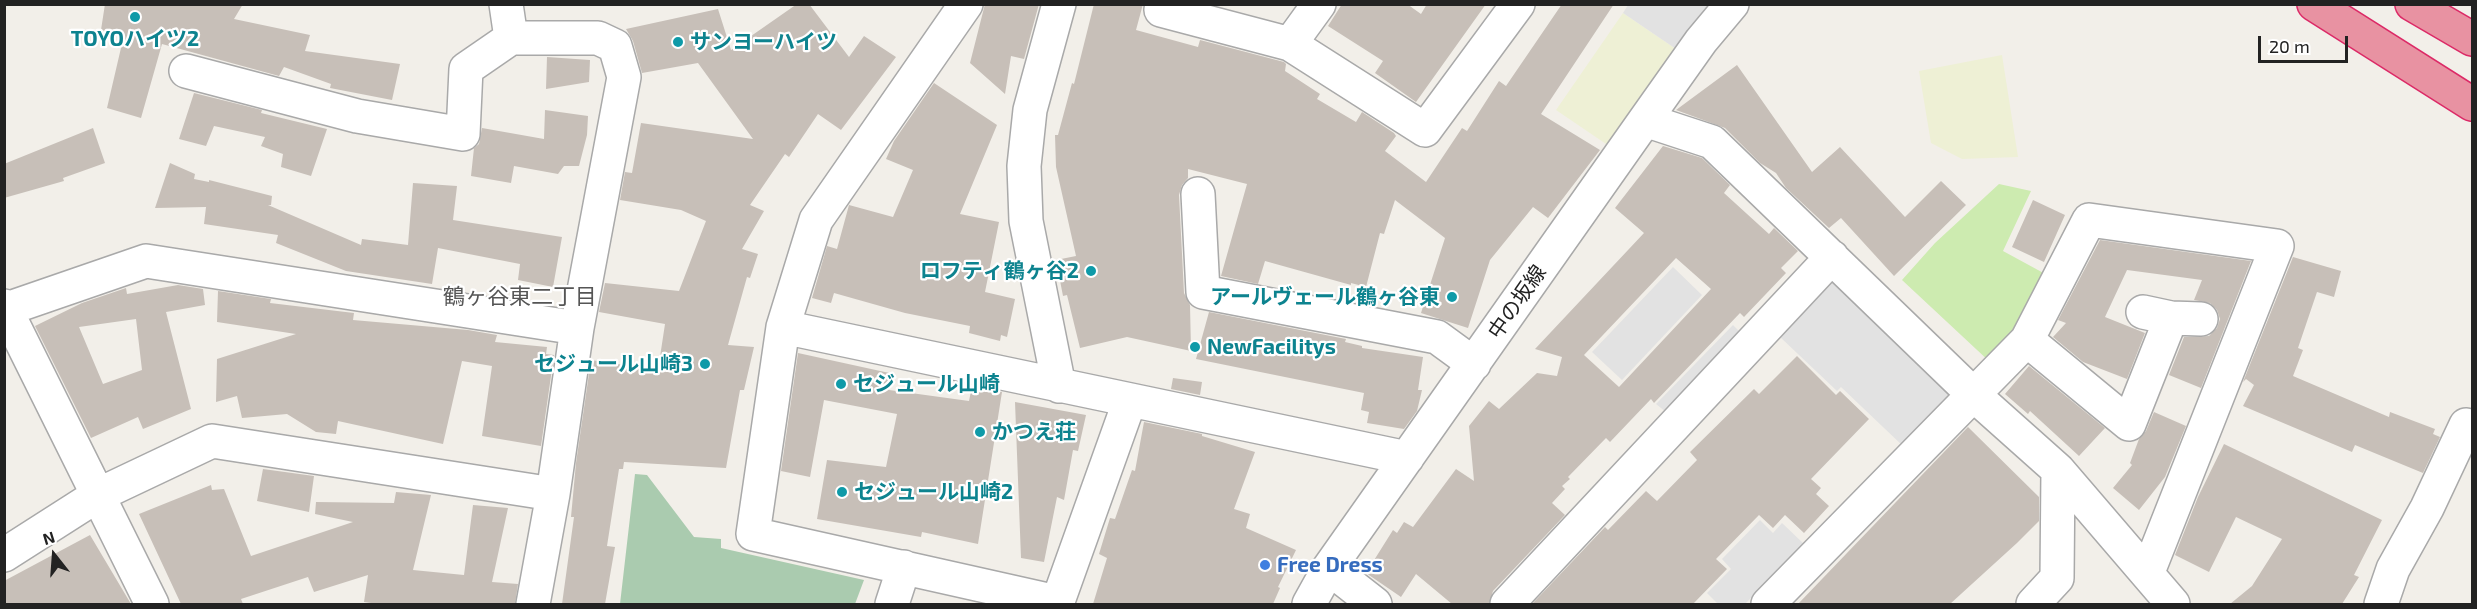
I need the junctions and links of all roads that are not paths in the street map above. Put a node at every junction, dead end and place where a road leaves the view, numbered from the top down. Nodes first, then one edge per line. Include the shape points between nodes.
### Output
1 (506, 4) edge
2 (966, 4) edge
3 (1059, 4) edge
4 (1162, 4) edge
5 (1319, 4) edge
6 (1518, 4) edge
7 (1732, 4) edge
8 (2314, 4) edge
9 (2412, 4) edge
10 (511, 38) junction
11 (2471, 38) edge
12 (1290, 44) junction
13 (186, 71) dead end
14 (2433, 81) junction
15 (2472, 104) edge
16 (2472, 114) edge
17 (1645, 120) junction
18 (1197, 193) dead end
19 (1832, 257) junction
20 (5, 308) edge
21 (2172, 316) dead end
22 (783, 327) junction
23 (577, 328) junction
24 (2027, 340) junction
25 (1474, 364) junction
26 (1059, 386) junction
27 (1975, 396) junction
28 (1130, 400) junction
29 (2466, 424) dead end
30 (1407, 458) junction
31 (2058, 470) junction
32 (553, 494) junction
33 (98, 495) junction
34 (4, 555) edge
35 (904, 567) junction
36 (1329, 568) junction
37 (2148, 572) junction
38 (1057, 603) edge
39 (152, 604) edge
40 (533, 604) edge
41 (892, 604) edge
42 (1308, 604) edge
43 (1375, 604) edge
44 (1507, 604) edge
45 (1768, 604) edge
46 (2033, 604) edge
47 (2173, 604) edge
48 (2381, 604) edge

1 - 10 street
2 - 22 street via 816,220
3 - 26 street via 1030,110 1024,166 1026,222
4 - 12 street via 1161,10
5 - 12 street
6 - 12 street via 1425,130
7 - 17 street, 中の坂線
8 - 14 highway
9 - 11 highway
10 - 13 street via 466,69 463,134 357,116
10 - 23 street via 598,38 615,46 624,77
14 - 15 highway
14 - 16 highway
17 - 19 street via 1712,142
17 - 25 street, 中の坂線
18 - 25 street via 1203,292 1437,337
19 - 27 street
19 - 44 street
20 - 23 street via 146,261
20 - 33 street
21 - 24 street via 2129,424
22 - 26 street
22 - 35 street via 753,534
23 - 32 street
24 - 27 street
24 - 37 street via 2088,220 2277,246
25 - 30 street, 中の坂線
26 - 28 street
27 - 31 street
27 - 45 street
28 - 30 street
28 - 38 street
29 - 48 street via 2393,569
30 - 36 street, 中の坂線
31 - 37 street
31 - 46 street via 2057,578
32 - 33 street via 212,441
32 - 40 street
33 - 34 street
33 - 39 street
35 - 38 street
35 - 41 street
36 - 42 street, 中の坂線
36 - 43 street
37 - 47 street

